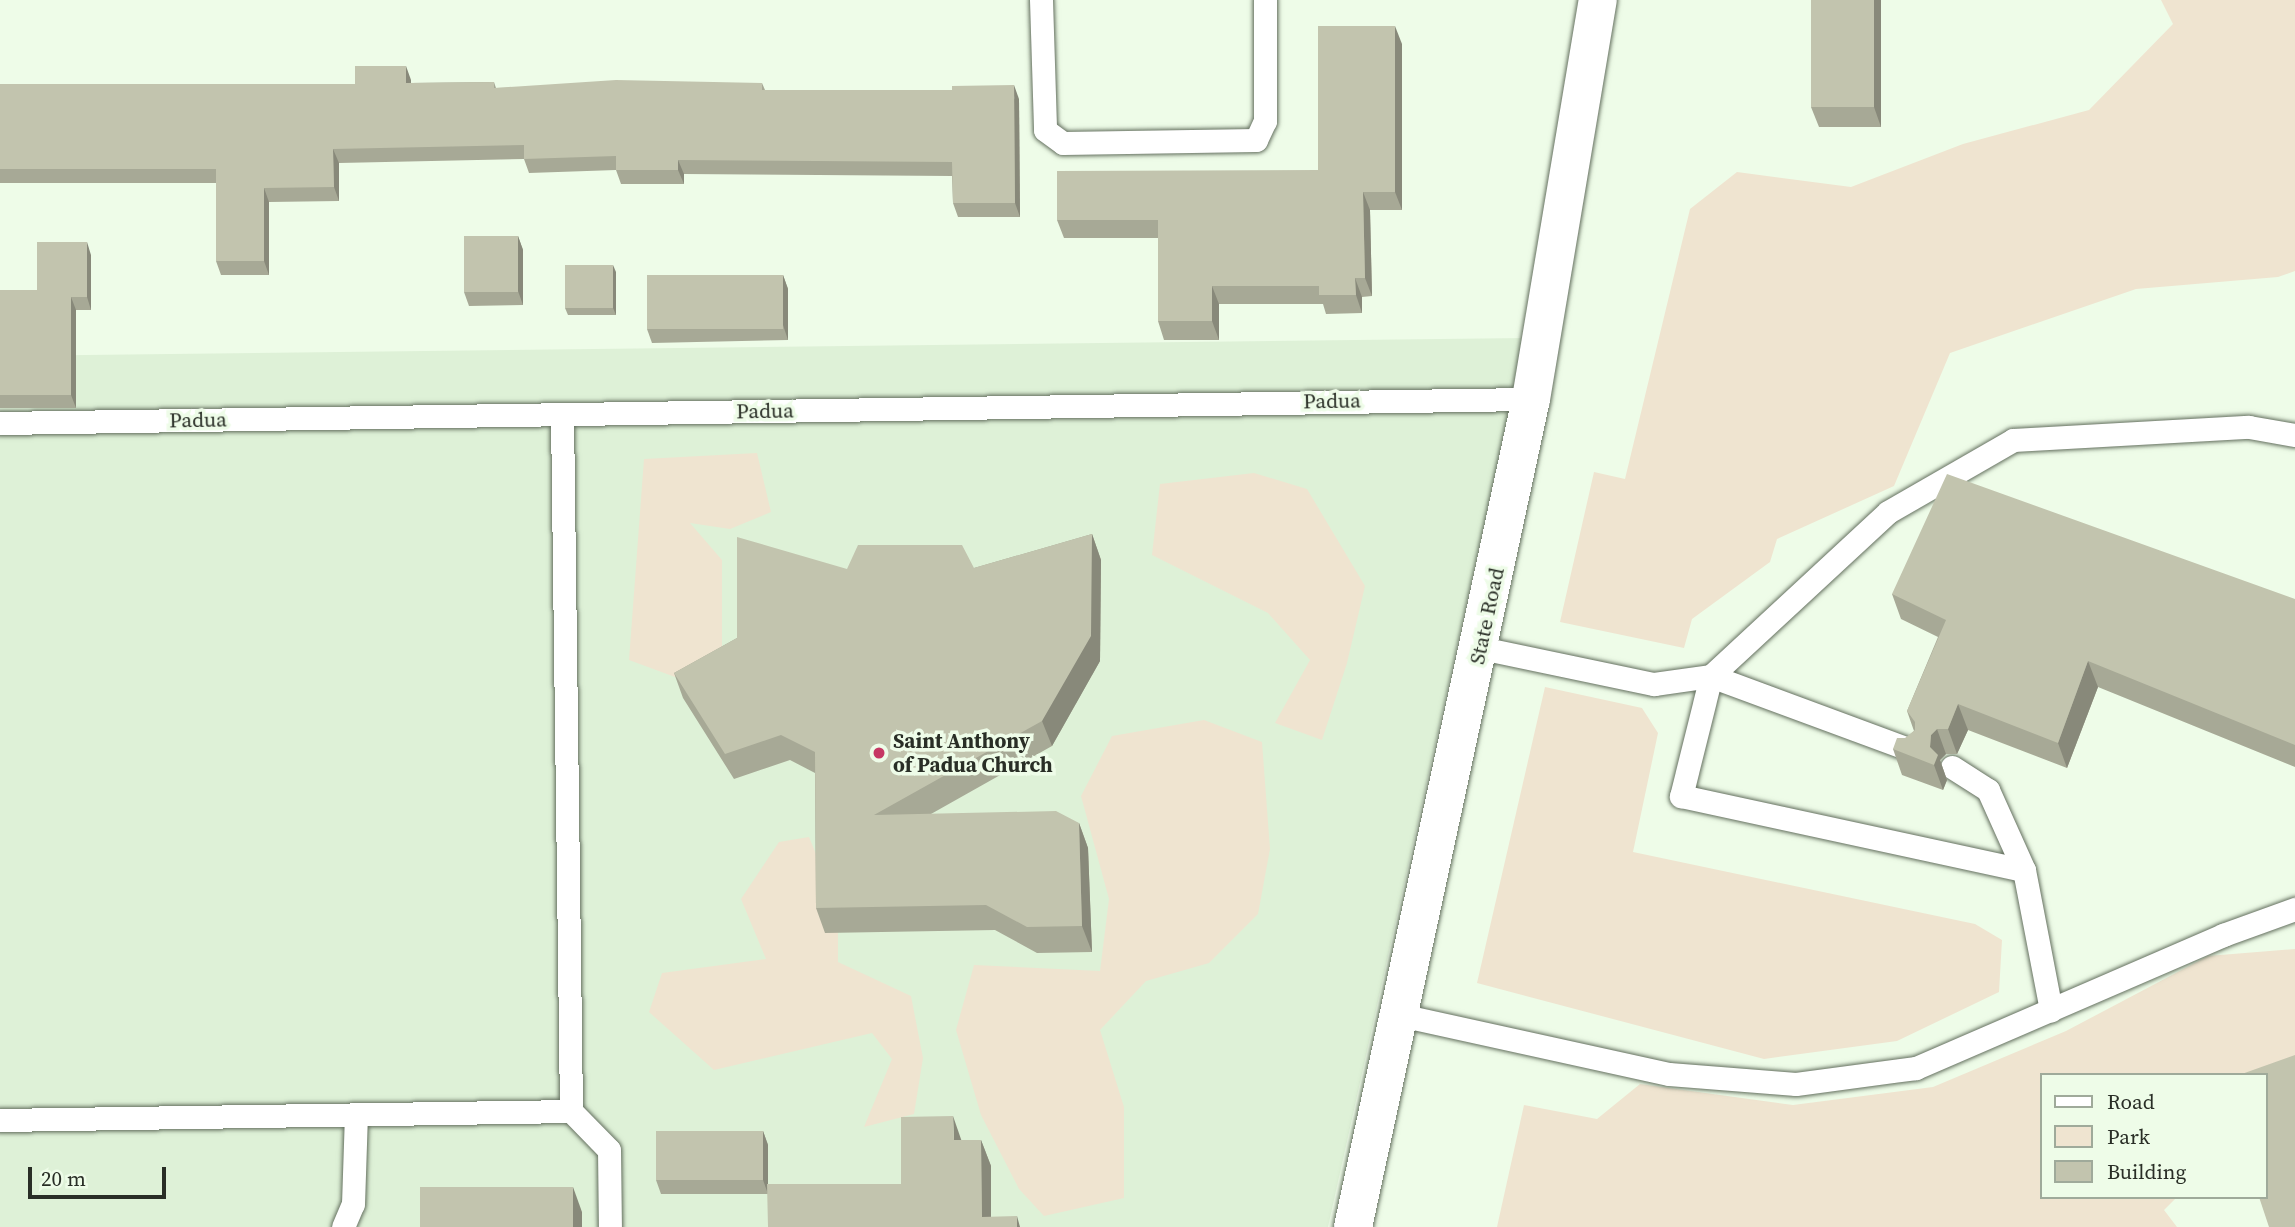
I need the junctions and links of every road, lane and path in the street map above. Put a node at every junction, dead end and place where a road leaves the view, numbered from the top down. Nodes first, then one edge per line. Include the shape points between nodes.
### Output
1 (1041, 0) edge
2 (1265, 0) edge
3 (1598, 0) edge
4 (1531, 399) junction
5 (562, 414) junction
6 (0, 423) edge
7 (2295, 435) edge
8 (1480, 648) junction
9 (1711, 676) junction
10 (1910, 750) edge
11 (1952, 767) dead end
12 (2024, 870) junction
13 (2295, 909) edge
14 (2051, 1010) junction
15 (1400, 1015) junction
16 (571, 1111) junction
17 (356, 1115) junction
18 (0, 1120) edge
19 (343, 1227) edge
20 (610, 1227) edge
21 (1353, 1227) edge

1 - 2 lane via 1045,130 1063,143 1256,140 1265,121
3 - 4 main road, State Road
4 - 5 lane, Padua
4 - 8 main road, State Road
5 - 6 lane, Padua
5 - 16 lane
7 - 9 lane via 2249,427 2013,440 1888,512
8 - 9 lane via 1654,684
8 - 15 main road, State Road
9 - 10 lane
9 - 12 lane via 1681,796
11 - 12 lane via 1989,790
12 - 14 lane
13 - 14 lane
14 - 15 lane via 1916,1068 1796,1084 1669,1074
15 - 21 main road, State Road
16 - 17 lane
16 - 20 lane via 609,1150
17 - 18 lane
17 - 19 lane via 353,1204

